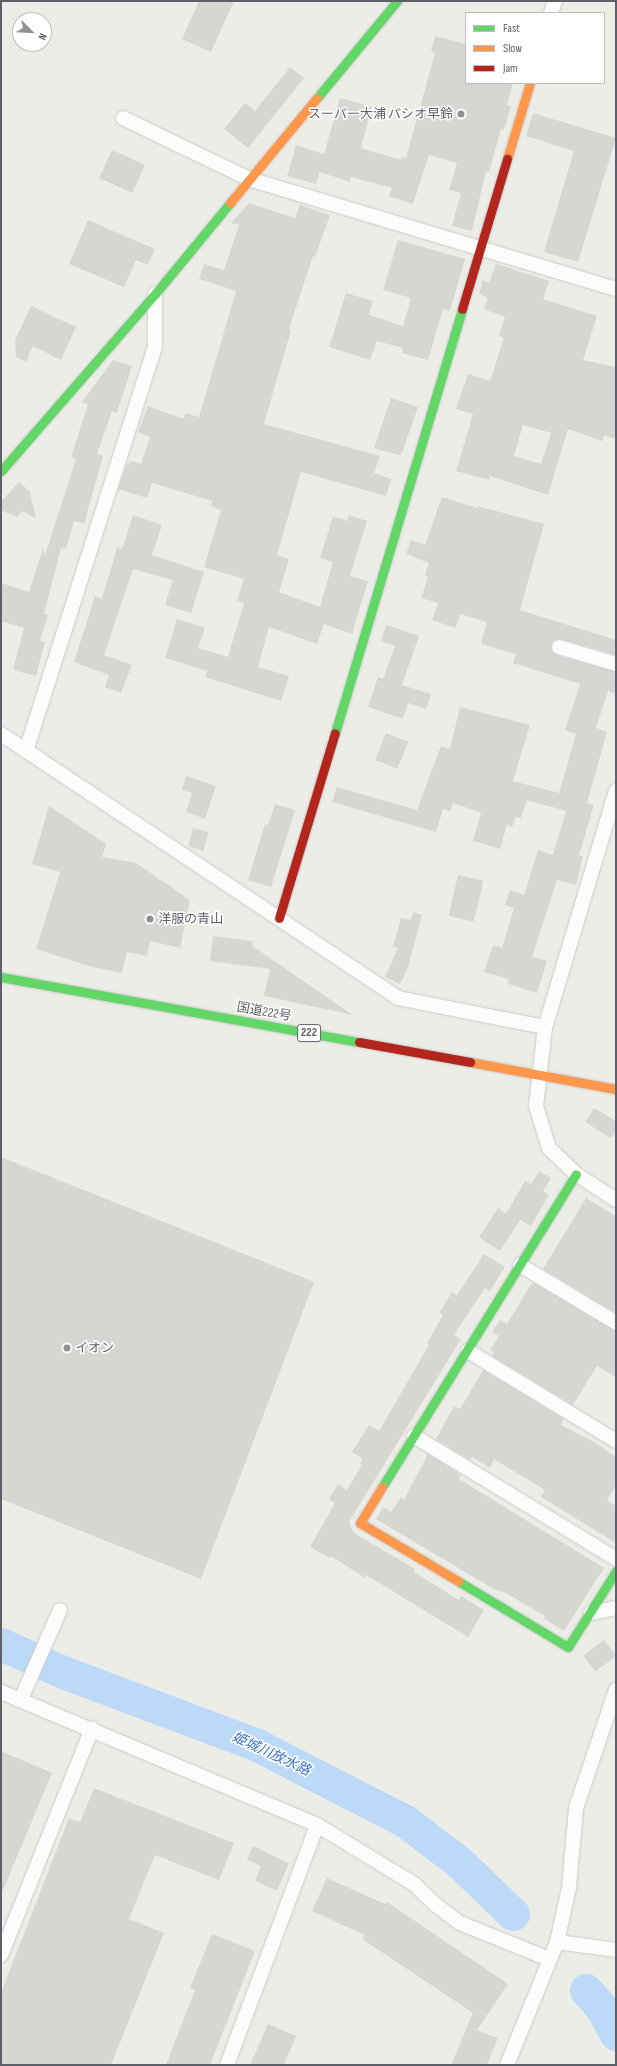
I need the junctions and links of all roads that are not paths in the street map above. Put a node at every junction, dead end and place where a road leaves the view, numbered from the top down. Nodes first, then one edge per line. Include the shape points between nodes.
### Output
1 (397, 1) edge
2 (555, 1) edge
3 (551, 12) edge
4 (530, 84) edge
5 (123, 118) dead end
6 (249, 179) junction
7 (480, 248) junction
8 (616, 289) edge
9 (155, 294) junction
10 (1, 471) edge
11 (559, 647) dead end
12 (616, 664) edge
13 (1, 734) edge
14 (26, 751) junction
15 (616, 791) edge
16 (279, 918) junction
17 (1, 977) edge
18 (545, 1027) junction
19 (540, 1074) junction
20 (616, 1089) edge
21 (576, 1174) junction
22 (616, 1200) edge
23 (520, 1264) junction
24 (616, 1324) edge
25 (468, 1351) junction
26 (414, 1436) junction
27 (616, 1441) edge
28 (616, 1559) edge
29 (616, 1571) edge
30 (616, 1608) edge
31 (60, 1610) dead end
32 (591, 1613) junction
33 (616, 1690) edge
34 (1, 1692) edge
35 (21, 1699) junction
36 (92, 1728) junction
37 (317, 1825) junction
38 (557, 1942) junction
39 (616, 1950) edge
40 (1, 1955) edge
41 (549, 1959) junction
42 (227, 2065) edge
43 (508, 2065) edge

1 - 6 main road
2 - 3 street
4 - 7 main road
5 - 6 street
6 - 7 street
6 - 9 main road
7 - 8 street
7 - 16 main road
9 - 10 main road
9 - 14 street via 155,347
11 - 12 street
13 - 14 street
14 - 16 street
15 - 18 street
16 - 18 street via 398,998
17 - 19 main road, 国道222号 / 222
18 - 19 street
19 - 20 main road, 国道222号 / 222
19 - 21 street via 536,1106 549,1148
21 - 22 street
21 - 23 main road
23 - 24 street
23 - 25 main road
25 - 26 main road
25 - 27 street
26 - 28 street
26 - 32 main road via 360,1523 568,1647
29 - 32 main road
30 - 32 street
31 - 35 street
33 - 38 street via 576,1808 569,1888
34 - 35 street
35 - 36 street
36 - 37 street
36 - 40 street
37 - 41 street via 414,1884 460,1923
37 - 42 street
38 - 39 street
38 - 41 street
41 - 43 street

